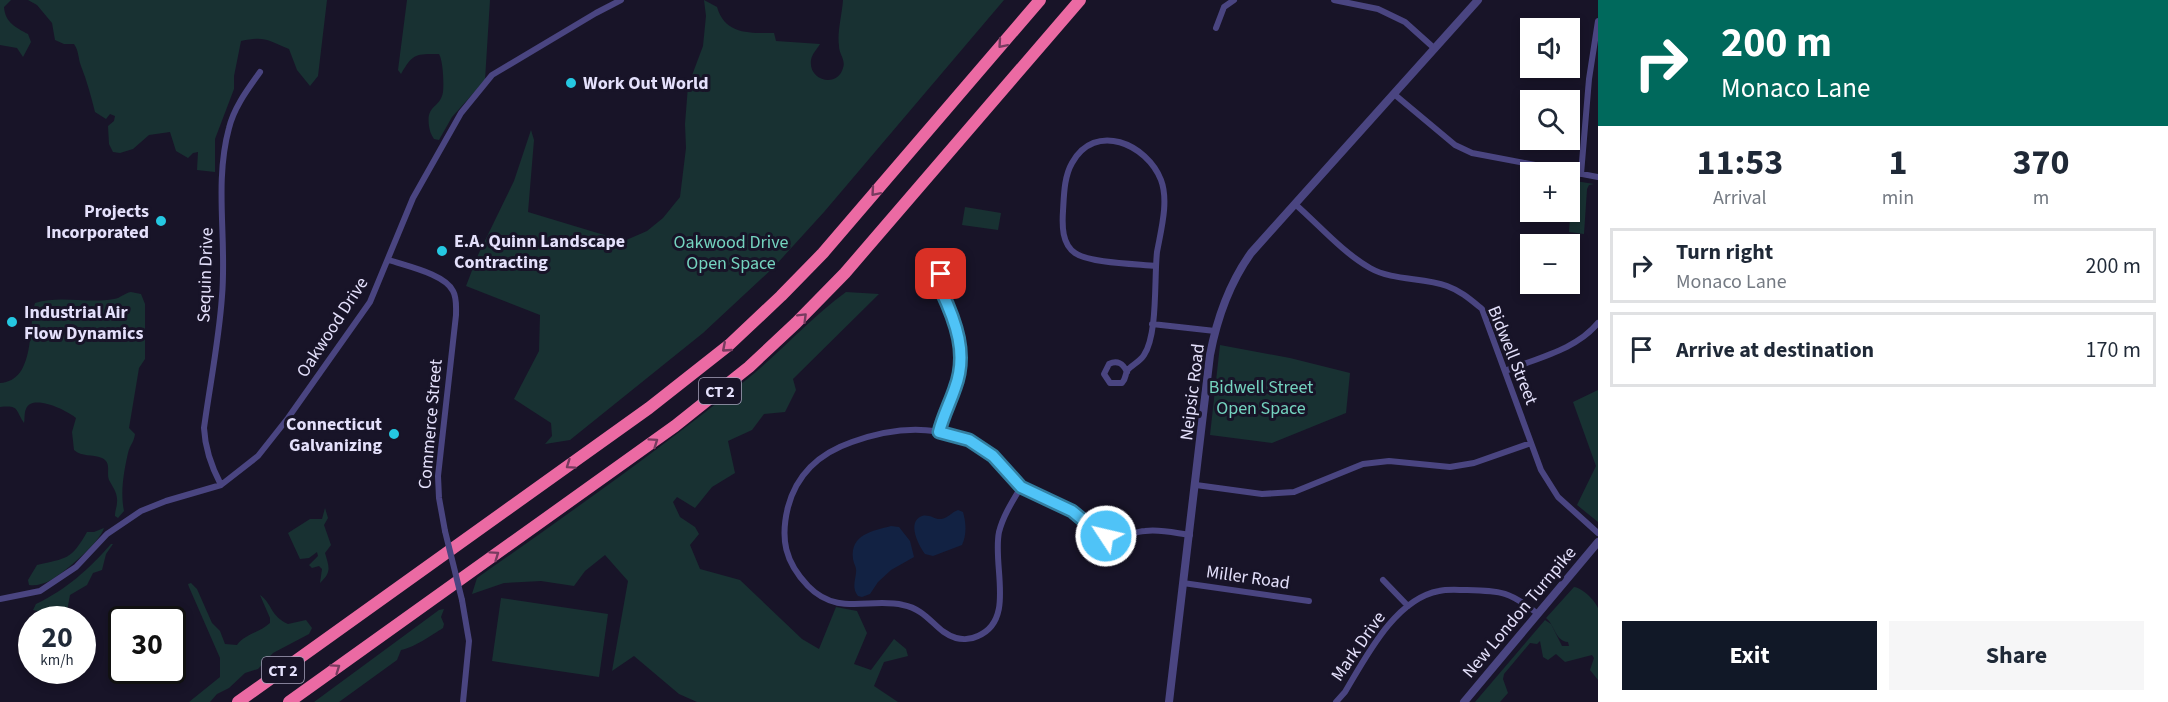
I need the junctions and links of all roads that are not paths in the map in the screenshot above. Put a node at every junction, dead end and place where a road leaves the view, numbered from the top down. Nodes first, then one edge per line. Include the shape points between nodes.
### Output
1 (621, 0) edge
2 (1040, 0) edge
3 (1080, 0) edge
4 (1234, 0) edge
5 (1334, 0) edge
6 (1478, 0) edge
7 (1598, 21) edge
8 (1216, 28) dead end
9 (1434, 48) junction
10 (260, 72) dead end
11 (1394, 94) junction
12 (1581, 174) junction
13 (1598, 177) edge
14 (1295, 204) junction
15 (389, 260) junction
16 (1156, 266) junction
17 (941, 290) dead end
18 (1598, 323) edge
19 (1152, 324) junction
20 (1215, 331) junction
21 (1505, 371) junction
22 (1127, 372) dead end
23 (939, 432) junction
24 (1531, 443) junction
25 (221, 485) junction
26 (1196, 485) junction
27 (1021, 487) junction
28 (1598, 533) edge
29 (1190, 535) junction
30 (1598, 542) edge
31 (1383, 580) dead end
32 (1184, 584) junction
33 (0, 599) edge
34 (1309, 601) dead end
35 (1408, 606) junction
36 (1538, 614) junction
37 (239, 701) edge
38 (289, 702) edge
39 (463, 702) edge
40 (1169, 702) edge
41 (1336, 702) edge
42 (1464, 702) edge

1 - 15 street, Oakwood Drive via 492,75 461,113 436,155 413,198
2 -> 37 highway, CT 2 via 823,253 734,341 649,408
38 -> 3 highway, CT 2 via 675,426 749,367 845,273
4 - 8 street via 1224,8
5 - 9 street via 1396,17
6 - 9 street, Neipsic Road
7 - 12 street
9 - 11 street, Neipsic Road
10 - 25 street, Sequin Drive via 229,126 224,157 222,296 204,428 205,444
11 - 12 street via 1455,145 1472,153
11 - 14 street, Neipsic Road
12 - 13 street
14 - 20 street, Neipsic Road via 1242,266
14 - 21 street, Bidwell Street via 1371,268 1446,285 1465,295 1482,309
15 - 25 street, Oakwood Drive via 370,302 288,418 258,456
15 - 39 street, Commerce Street, bridge via 442,279 455,296 438,479 440,507 469,641
16 - 16 street via 1164,204 1161,181 1151,163 1128,145 1097,141 1082,150 1072,163 1064,188 1065,240 1073,252 1084,258
16 - 19 street
17 - 23 street via 961,345 961,370
18 - 21 street via 1578,342
19 - 20 street
19 - 22 street via 1145,354
20 - 26 street, Neipsic Road
21 - 24 street, Bidwell Street
23 - 27 street via 969,440 993,456
23 - 27 street via 910,430 870,436 832,449 805,471 790,497 783,525 786,550 795,573 812,590 830,601 913,607 957,639 973,639 988,632 999,617 999,532
24 - 26 street via 1450,467 1389,461 1363,464 1294,492 1262,494
24 - 28 street, Bidwell Street via 1541,470 1558,497
25 - 33 street, Oakwood Drive via 141,511 107,534 76,567 40,591
26 - 29 street, Neipsic Road
27 - 29 street via 1072,511 1106,536 1163,530
29 - 32 street, Neipsic Road
30 - 36 street, New London Turnpike
31 - 35 street
32 - 34 street, Miller Road
32 - 40 street, Neipsic Road
35 - 36 street, Mark Drive via 1416,598 1439,590 1498,591 1519,599
35 - 41 street, Mark Drive via 1391,622
36 - 42 street, New London Turnpike

